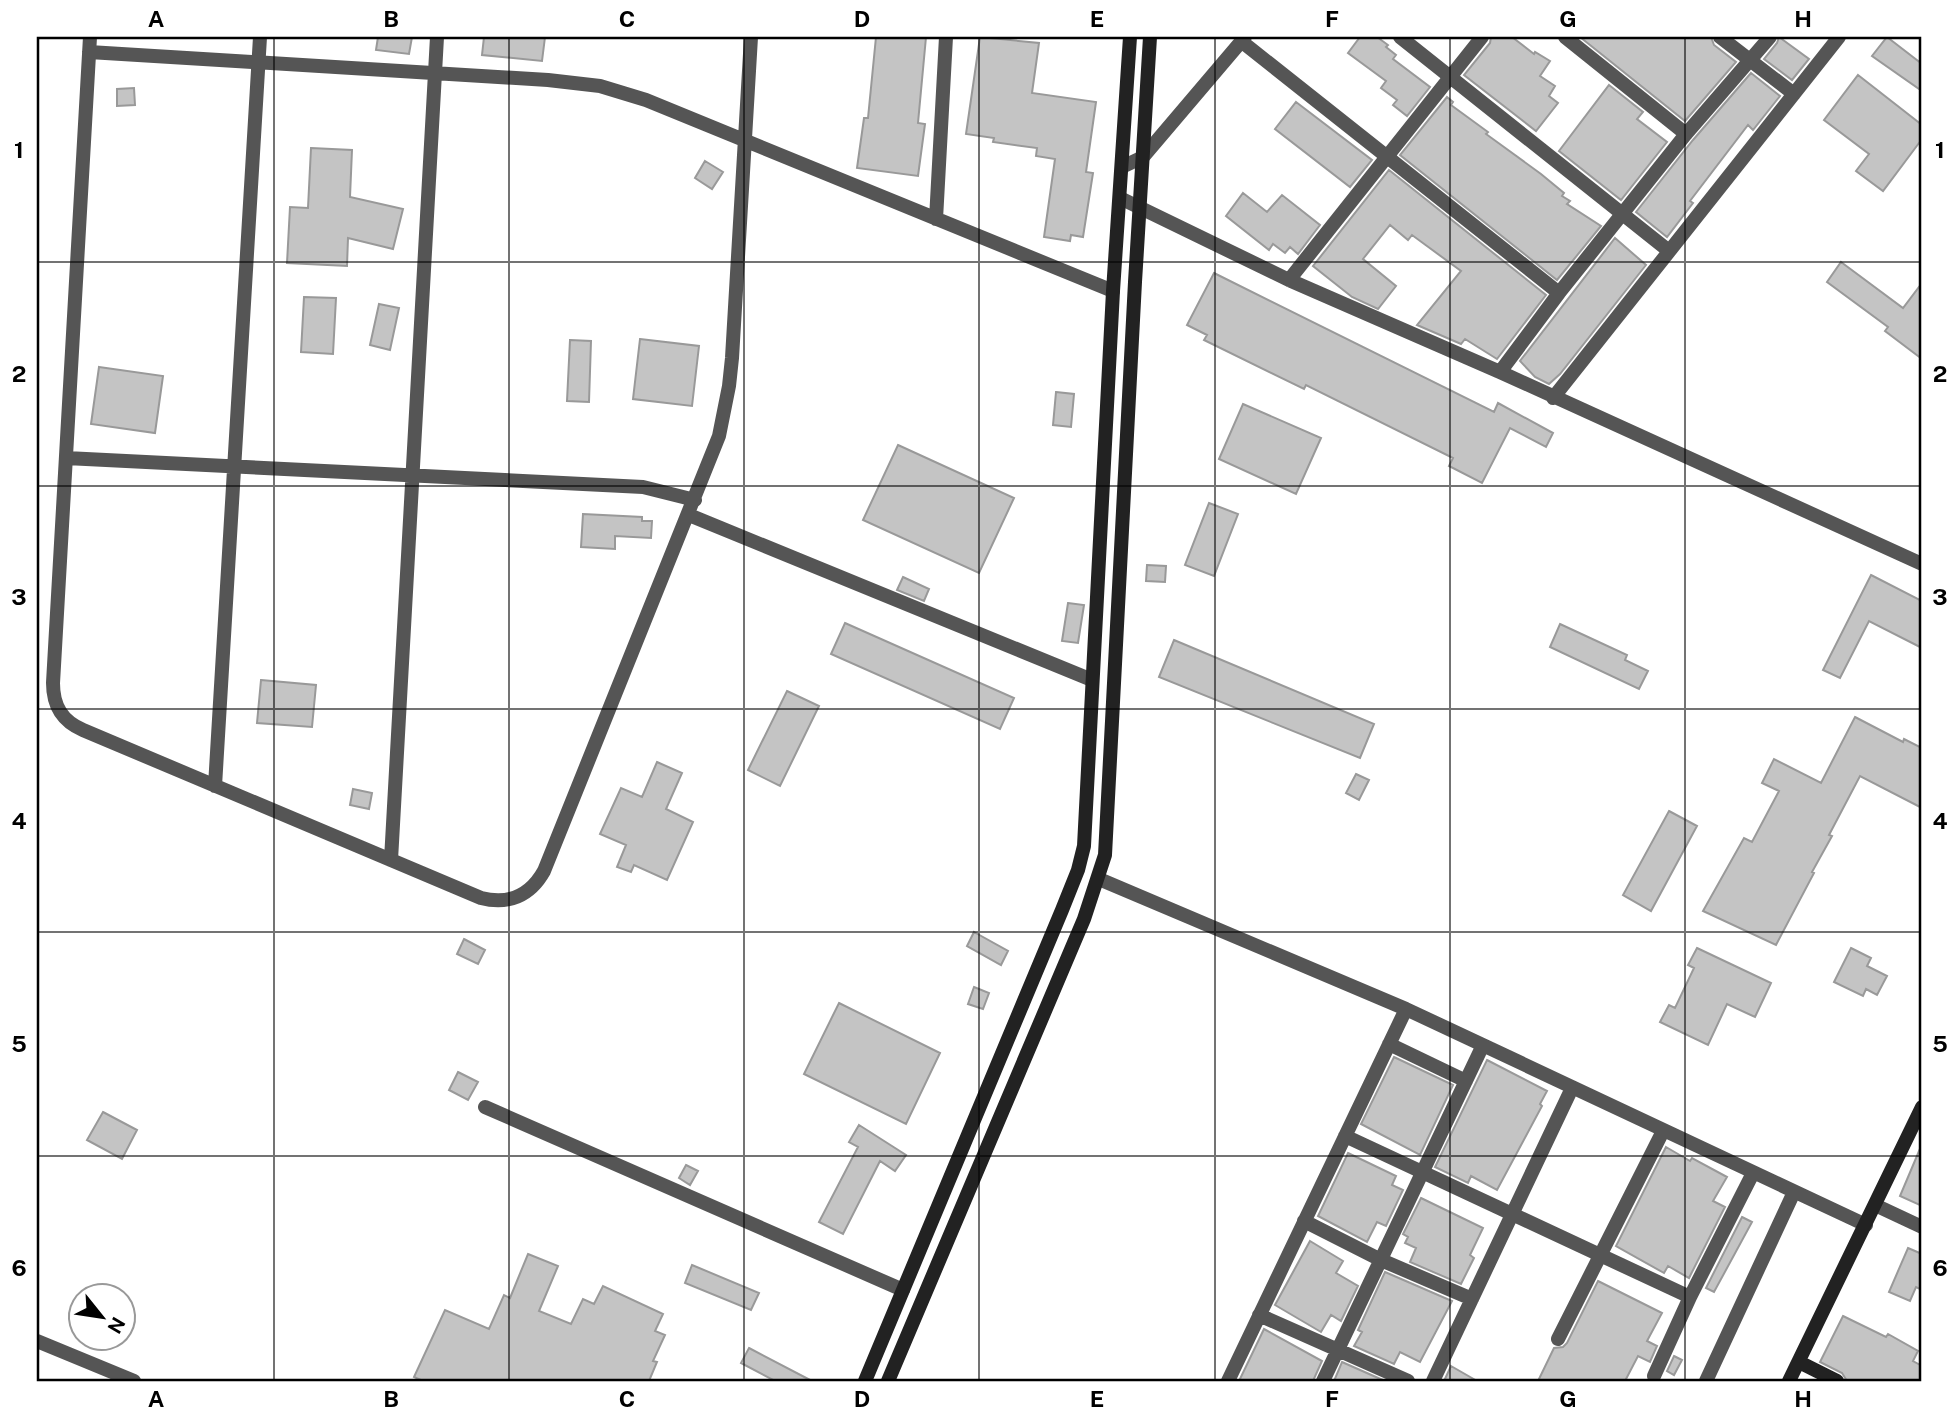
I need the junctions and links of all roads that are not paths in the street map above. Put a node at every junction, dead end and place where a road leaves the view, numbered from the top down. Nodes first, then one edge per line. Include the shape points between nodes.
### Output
1 (90, 37) edge
2 (260, 37) edge
3 (437, 37) edge
4 (751, 37) edge
5 (946, 37) edge
6 (1130, 37) edge
7 (1150, 37) edge
8 (1400, 37) edge
9 (1482, 37) edge
10 (1564, 37) edge
11 (1720, 37) edge
12 (1770, 37) edge
13 (1839, 37) edge
14 (1243, 39) edge
15 (89, 52) junction
16 (1751, 60) junction
17 (259, 62) junction
18 (434, 73) junction
19 (1449, 77) junction
20 (1794, 93) junction
21 (1686, 134) junction
22 (744, 141) junction
23 (1387, 155) junction
24 (1143, 157) junction
25 (1122, 167) junction
26 (1120, 198) junction
27 (1140, 207) junction
28 (1622, 215) junction
29 (936, 219) junction
30 (1669, 251) junction
31 (1289, 280) junction
32 (1113, 291) junction
33 (1559, 293) junction
34 (1500, 372) junction
35 (1553, 398) junction
36 (66, 458) junction
37 (236, 467) junction
38 (412, 475) junction
39 (695, 500) junction
40 (689, 515) junction
41 (1922, 565) edge
42 (1092, 680) junction
43 (215, 786) junction
44 (391, 860) junction
45 (1099, 879) junction
46 (1406, 1009) junction
47 (1389, 1044) junction
48 (1483, 1045) junction
49 (1466, 1081) junction
50 (1572, 1088) junction
51 (485, 1107) dead end
52 (1922, 1107) edge
53 (1663, 1131) junction
54 (1345, 1136) junction
55 (1423, 1172) junction
56 (1753, 1173) junction
57 (1794, 1192) junction
58 (1875, 1205) junction
59 (1512, 1213) junction
60 (1304, 1222) junction
61 (1866, 1225) junction
62 (1922, 1227) edge
63 (1600, 1254) junction
64 (1381, 1259) junction
65 (903, 1290) junction
66 (1690, 1297) junction
67 (1472, 1299) junction
68 (1259, 1315) junction
69 (1558, 1339) dead end
70 (37, 1341) edge
71 (1338, 1350) junction
72 (1799, 1362) junction
73 (1654, 1376) dead end
74 (134, 1381) edge
75 (865, 1381) edge
76 (888, 1381) edge
77 (1228, 1381) edge
78 (1323, 1381) edge
79 (1408, 1381) edge
80 (1433, 1381) edge
81 (1706, 1381) edge
82 (1790, 1381) edge
83 (1837, 1381) edge

1 - 15 street
2 - 17 street
3 - 18 street
4 - 22 street
5 - 29 street
6 - 25 main road
7 - 24 main road
8 - 19 street
9 - 19 street
10 - 21 street
11 - 16 street
12 - 16 street
13 - 20 street
14 - 23 street
14 - 24 street
15 - 17 street
15 - 36 street
16 - 20 street
16 - 21 street
17 - 18 street
17 - 37 street
18 - 22 street via 600,86
18 - 38 street
19 - 23 street
19 - 28 street
20 - 30 street
21 - 28 street
22 - 29 street
22 - 39 street via 729,386 719,436
23 - 31 street
23 - 33 street
24 - 25 street
24 - 27 main road
25 - 26 main road
26 - 27 street
26 - 32 main road
27 - 31 street
27 - 45 main road via 1108,833
28 - 30 street
28 - 33 street
29 - 32 street
30 - 35 street
31 - 34 street
32 - 42 main road
33 - 34 street
34 - 35 street
35 - 41 street
36 - 37 street
36 - 43 street via 55,704 74,726
37 - 38 street
37 - 43 street
38 - 39 street via 643,487
38 - 44 street
39 - 40 street
40 - 42 street
40 - 44 street via 539,881 512,900 491,901
42 - 65 main road via 1086,824 1077,870
43 - 44 street
45 - 46 street
45 - 76 main road
46 - 47 street
46 - 48 street
47 - 49 street
47 - 54 street
48 - 49 street
48 - 50 street
49 - 55 street
50 - 53 street
50 - 59 street
51 - 65 street
52 - 58 main road
53 - 56 street
53 - 63 street
54 - 55 street
54 - 60 street
55 - 59 street
55 - 64 street
56 - 57 street
56 - 66 street
57 - 61 street
57 - 81 street
58 - 61 main road
58 - 62 street
59 - 63 street
59 - 67 street
60 - 64 street
60 - 68 street
61 - 72 main road
63 - 66 street
63 - 69 street
64 - 67 street
64 - 71 street
65 - 75 main road
66 - 73 street
67 - 80 street
68 - 71 street
68 - 77 street
70 - 74 street
71 - 78 street
71 - 79 street
72 - 82 main road
72 - 83 main road

